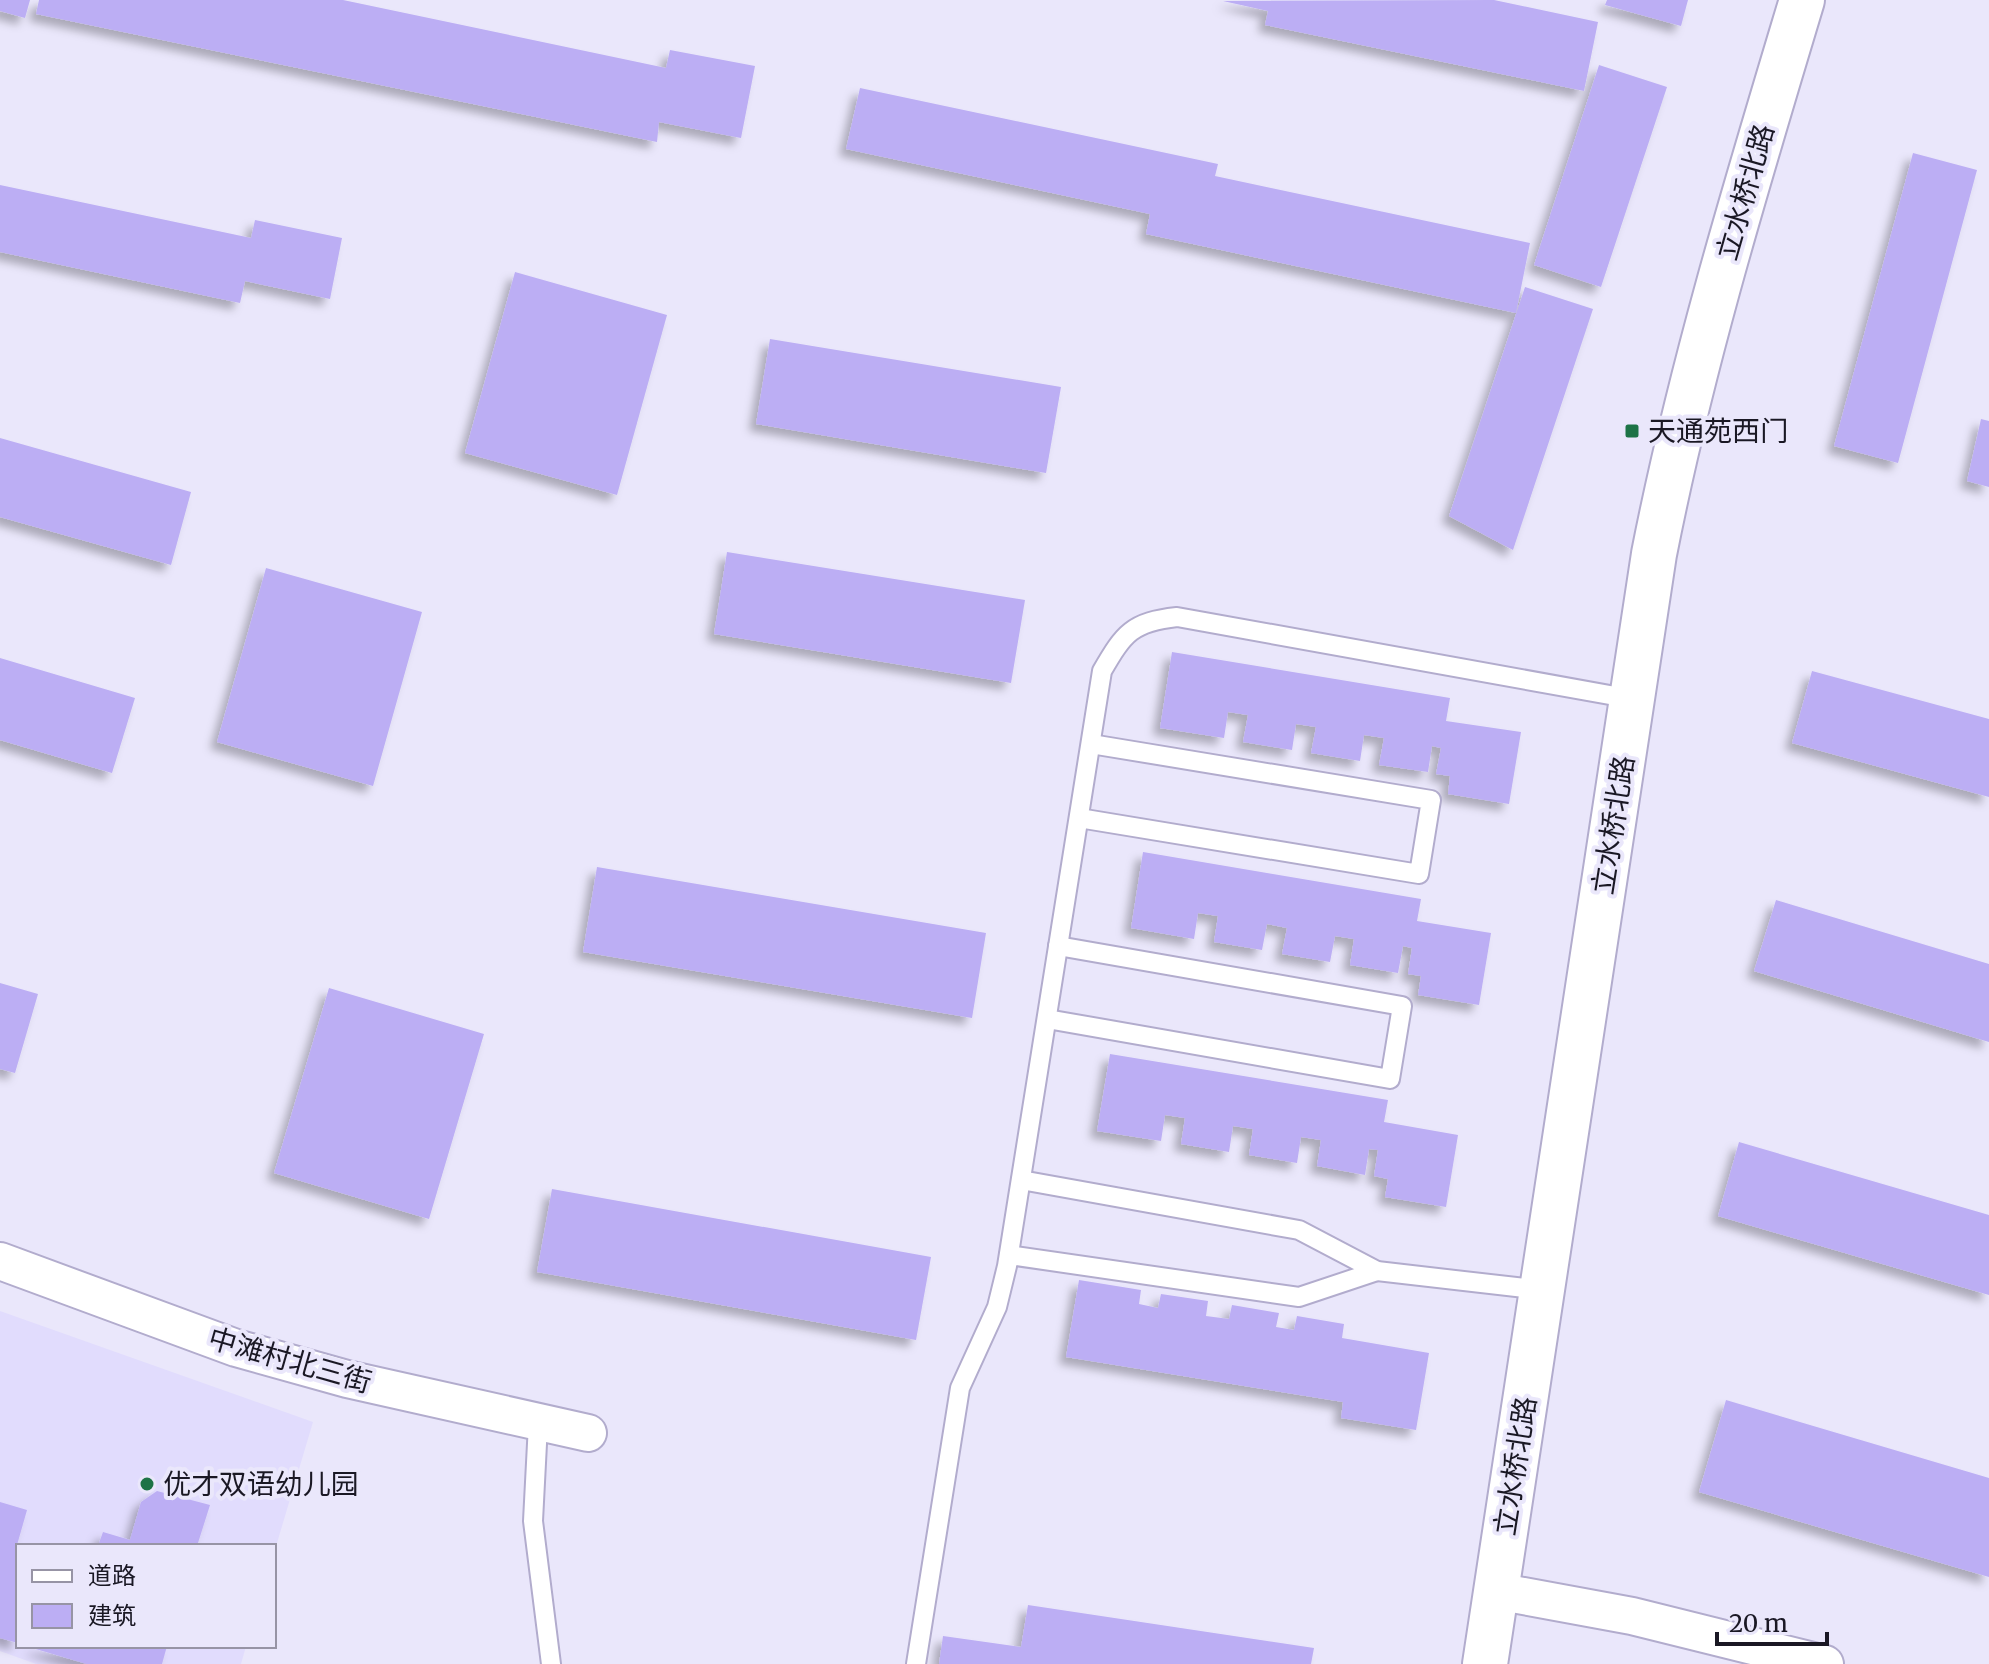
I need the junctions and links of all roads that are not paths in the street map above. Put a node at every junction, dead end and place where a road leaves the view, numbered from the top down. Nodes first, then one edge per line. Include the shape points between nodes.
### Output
1 (1802, 0) edge
2 (1632, 699) junction
3 (1091, 744) junction
4 (1079, 818) junction
5 (1058, 946) junction
6 (1047, 1019) junction
7 (1021, 1180) junction
8 (1009, 1255) junction
9 (0, 1261) edge
10 (1377, 1271) junction
11 (1542, 1290) junction
12 (538, 1424) junction
13 (588, 1433) dead end
14 (1496, 1591) junction
15 (551, 1664) edge
16 (916, 1664) edge
17 (1485, 1664) edge
18 (1825, 1664) edge

1 - 2 street, 立水桥北路 via 1675,448
2 - 3 lane via 1177,617 1145,621 1121,639 1102,671
2 - 11 street, 立水桥北路
3 - 4 lane
3 - 4 lane via 1431,800 1419,874
4 - 5 lane
5 - 6 lane
5 - 6 lane via 1402,1006 1390,1079
6 - 7 lane
7 - 8 lane
7 - 10 lane via 1299,1230
8 - 10 lane via 1299,1297
8 - 16 lane via 997,1307 960,1388
9 - 12 street, 中滩村北三街 via 236,1348
10 - 11 lane
11 - 14 street, 立水桥北路
12 - 13 street, 中滩村北三街
12 - 15 lane via 533,1521
14 - 17 street, 立水桥北路
14 - 18 street via 1632,1616

